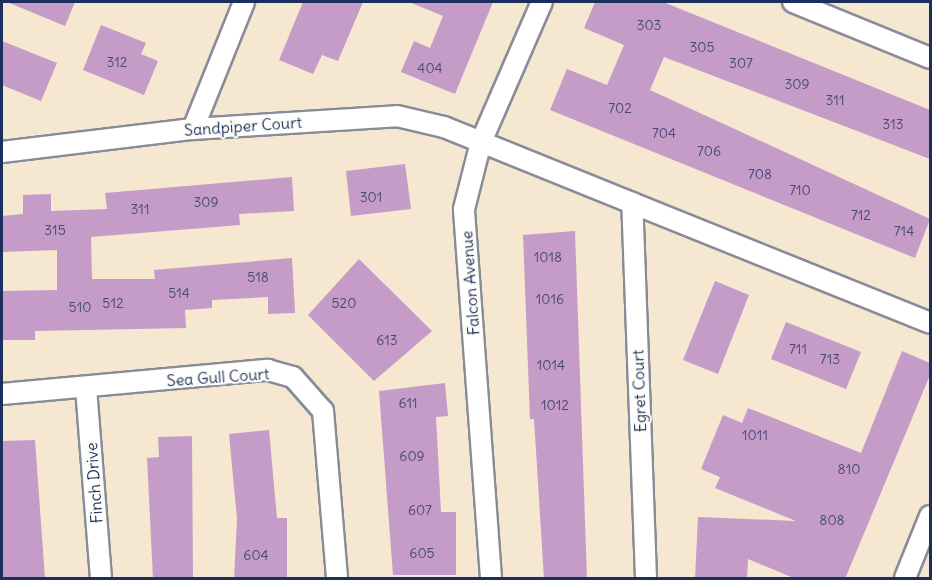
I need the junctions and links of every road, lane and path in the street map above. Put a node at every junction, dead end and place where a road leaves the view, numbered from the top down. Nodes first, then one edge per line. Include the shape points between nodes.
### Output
1 (244, 2) edge
2 (542, 2) edge
3 (794, 2) edge
4 (836, 9) edge
5 (930, 58) edge
6 (193, 129) junction
7 (481, 142) junction
8 (2, 152) edge
9 (632, 204) junction
10 (930, 323) edge
11 (87, 388) junction
12 (2, 394) edge
13 (930, 516) edge
14 (101, 579) edge
15 (337, 579) edge
16 (491, 579) edge
17 (646, 579) edge
18 (905, 579) edge

1 - 6 street
2 - 7 street, Falcon Avenue
3 - 4 street
4 - 5 street
6 - 7 street, Sandpiper Court via 397,116
6 - 8 street, Sandpiper Court
7 - 9 street
7 - 16 street, Falcon Avenue via 464,209
9 - 10 street
9 - 17 street, Egret Court
11 - 12 street, Sea Gull Court
11 - 14 street, Finch Drive
11 - 15 street, Sea Gull Court via 268,370 293,377 323,411
13 - 18 street

